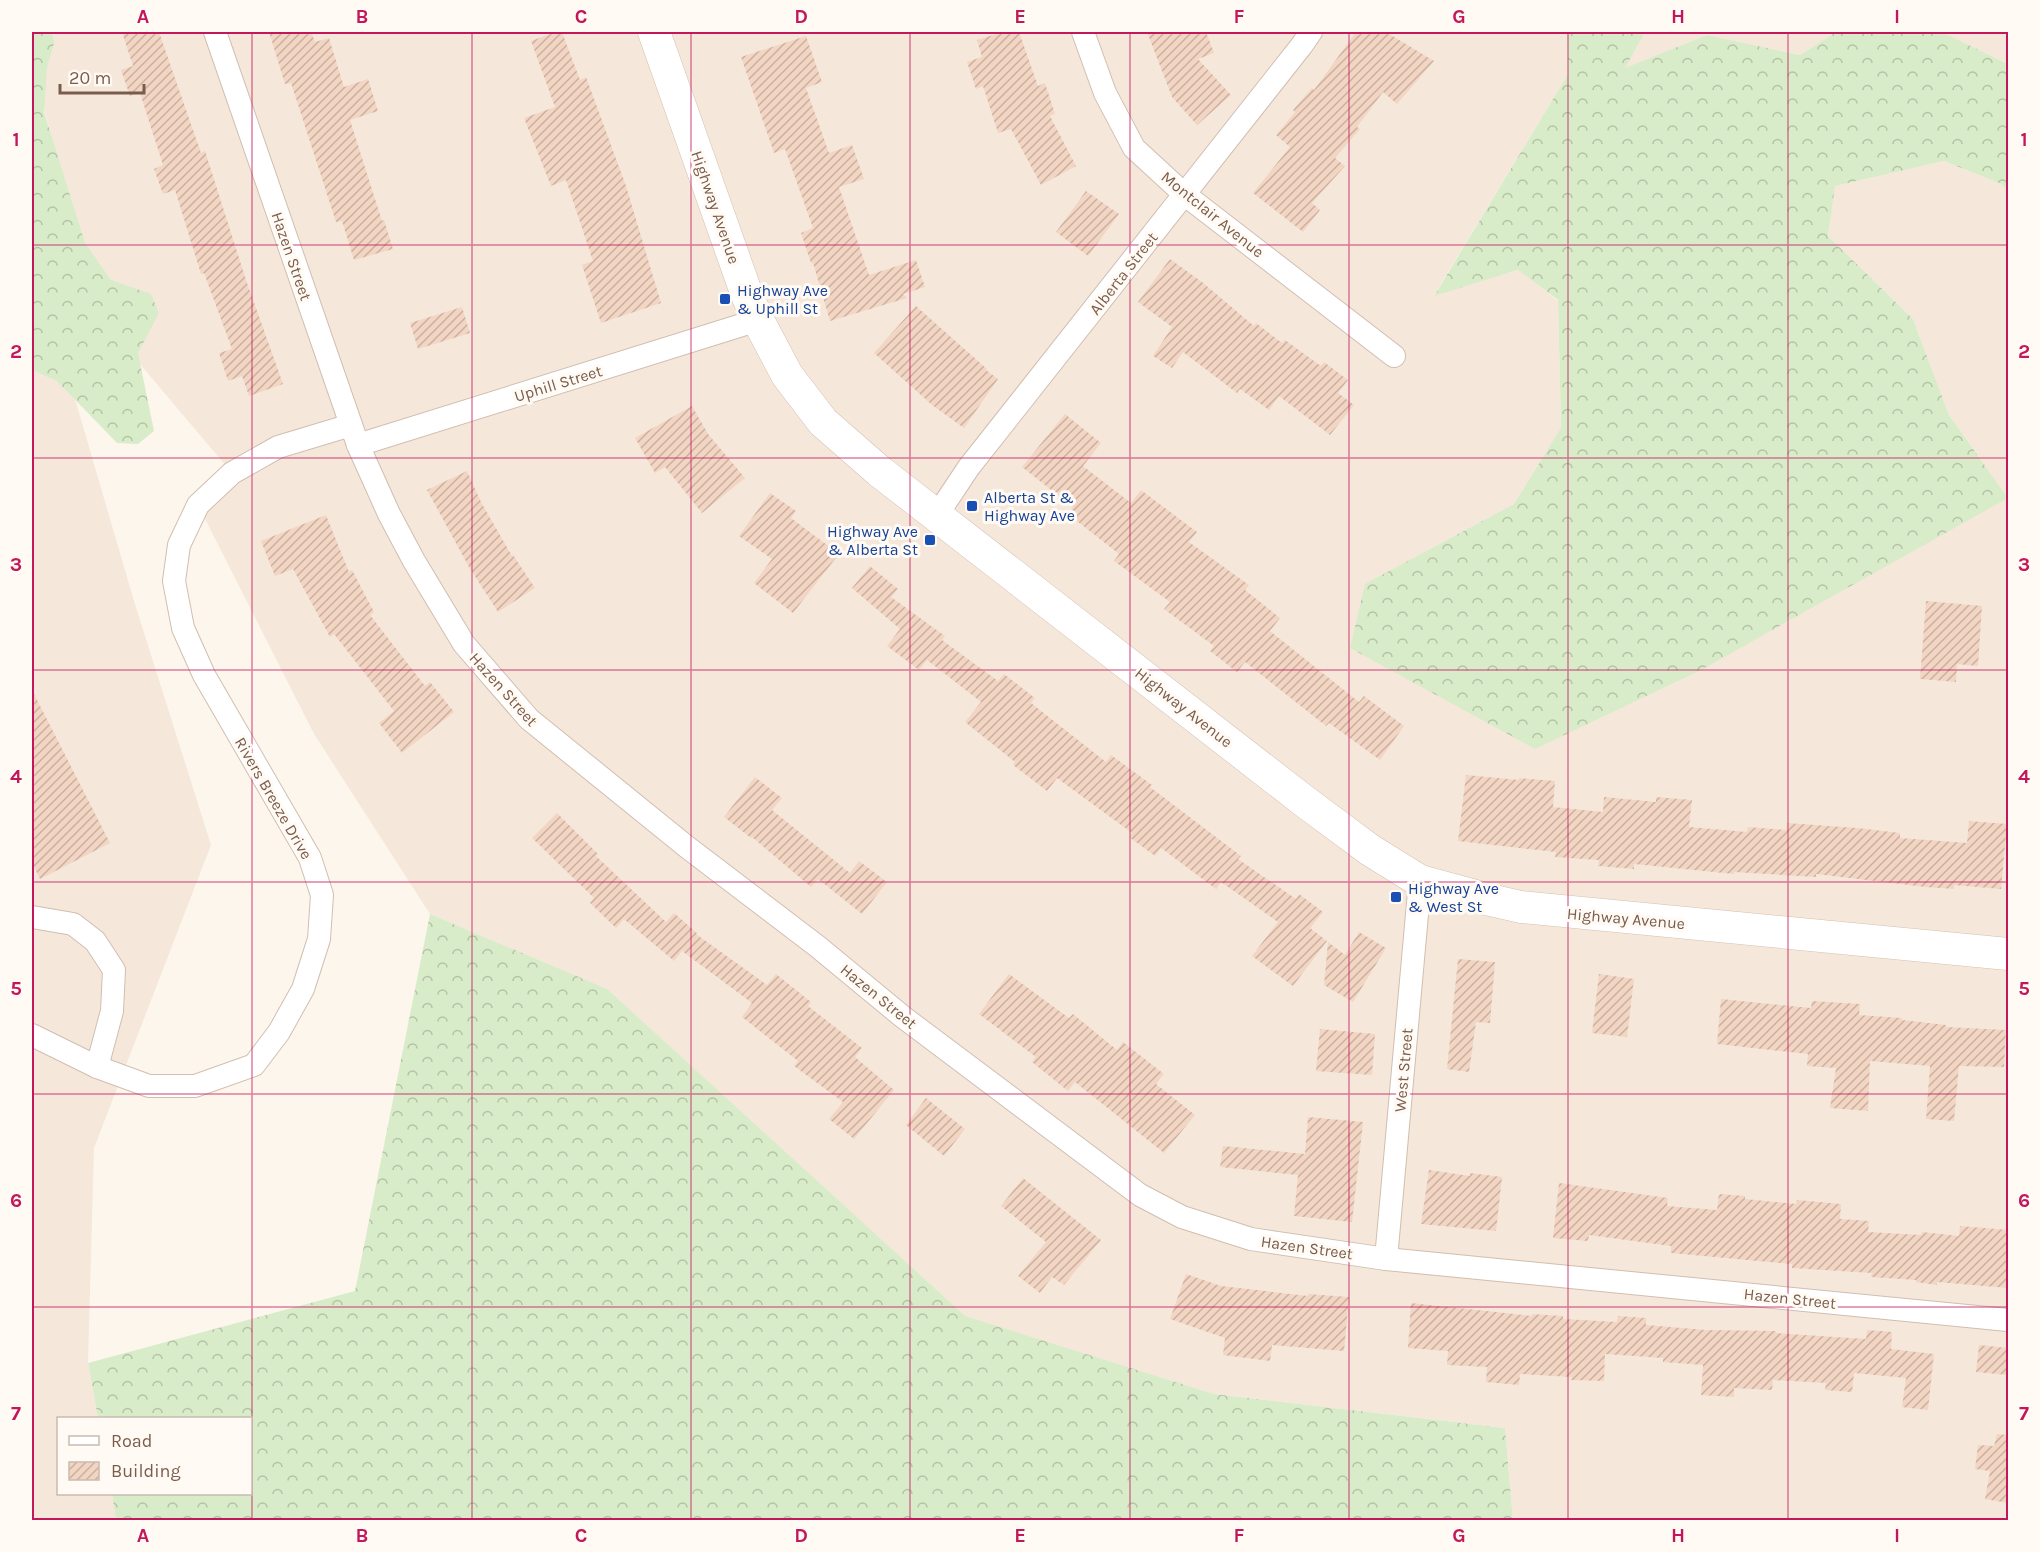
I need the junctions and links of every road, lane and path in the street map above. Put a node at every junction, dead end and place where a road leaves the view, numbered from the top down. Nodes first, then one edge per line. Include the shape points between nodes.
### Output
1 (215, 32) edge
2 (654, 32) edge
3 (1083, 32) edge
4 (1311, 32) edge
5 (1184, 194) junction
6 (758, 320) junction
7 (1394, 356) dead end
8 (354, 435) junction
9 (937, 515) junction
10 (1420, 881) junction
11 (32, 917) edge
12 (2008, 954) edge
13 (32, 1035) edge
14 (97, 1066) junction
15 (1386, 1258) junction
16 (2008, 1320) edge

1 - 8 street, Hazen Street
2 - 6 main road, Highway Avenue
3 - 5 street, Montclair Avenue via 1105,93 1134,148
4 - 5 street, Alberta Street
5 - 7 street, Montclair Avenue
5 - 9 street, Alberta Street via 969,467
6 - 8 street, Uphill Street
6 - 9 main road, Highway Avenue via 787,375 823,422
8 - 14 street, Rivers Breeze Drive via 278,447 232,473 198,505 179,545 174,581 183,628 204,675 310,858 322,895 319,939 303,989 279,1032 254,1065 195,1086 149,1086
8 - 15 street, Hazen Street via 389,514 464,644 529,719 687,847 903,1017 1140,1195 1182,1216 1251,1239
9 - 10 main road, Highway Avenue via 1313,808
10 - 12 main road, Highway Avenue via 1521,907
10 - 15 street, West Street
11 - 14 street via 73,924 95,941 114,970 112,1011
13 - 14 street, Rivers Breeze Drive
15 - 16 street, Hazen Street

